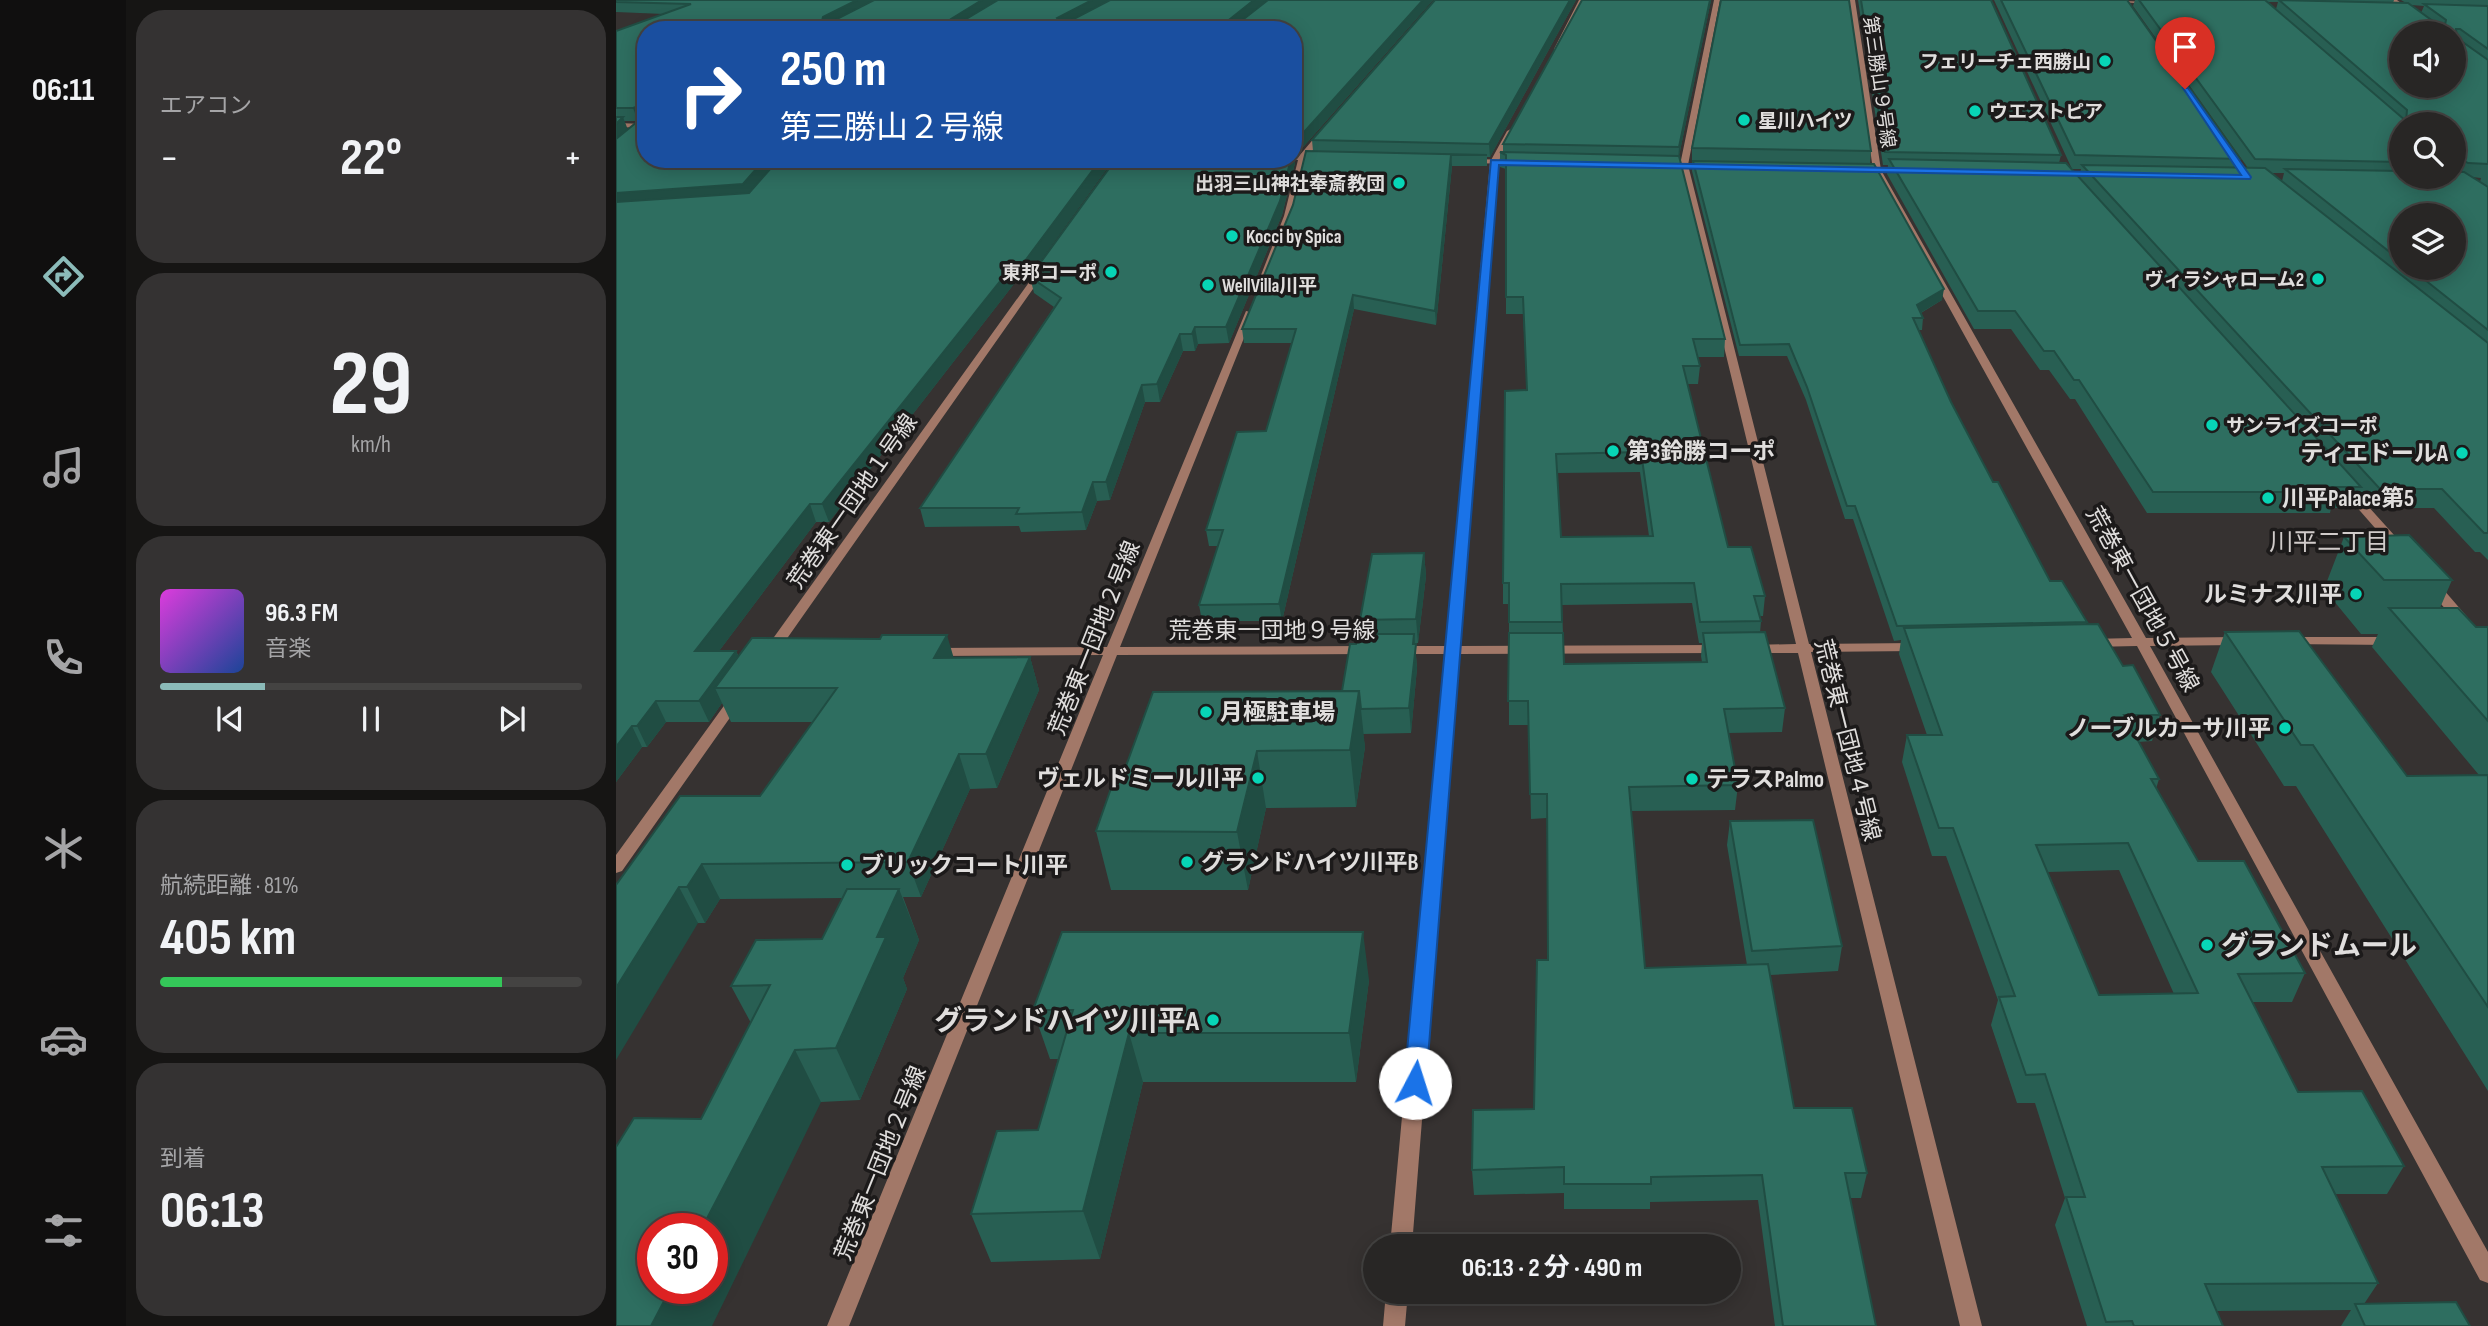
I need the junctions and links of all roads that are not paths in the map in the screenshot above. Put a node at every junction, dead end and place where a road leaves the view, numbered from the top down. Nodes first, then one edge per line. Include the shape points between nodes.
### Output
1 (1582, 0) edge
2 (1717, 0) edge
3 (1852, 0) edge
4 (2092, 0) edge
5 (2393, 0) edge
6 (2123, 1) edge
7 (2165, 2) edge
8 (2392, 9) edge
9 (2405, 9) junction
10 (2419, 10) edge
11 (2132, 12) edge
12 (2422, 21) edge
13 (1551, 58) edge
14 (637, 124) edge
15 (616, 125) edge
16 (1329, 126) edge
17 (1513, 127) edge
18 (637, 129) edge
19 (631, 134) edge
20 (1302, 153) edge
21 (1302, 158) edge
22 (1329, 158) edge
23 (1453, 161) edge
24 (1494, 162) junction
25 (1535, 163) edge
26 (1657, 165) edge
27 (1684, 166) junction
28 (1725, 166) edge
29 (1295, 168) edge
30 (1850, 169) edge
31 (1877, 170) junction
32 (1918, 170) edge
33 (1049, 260) edge
34 (2334, 474) edge
35 (2407, 557) edge
36 (2425, 578) edge
37 (2413, 640) edge
38 (2250, 641) edge
39 (2277, 641) edge
40 (2141, 642) junction
41 (2481, 642) edge
42 (2074, 643) edge
43 (1924, 646) edge
44 (1802, 649) junction
45 (1452, 650) junction
46 (921, 652) edge
47 (1113, 652) junction
48 (772, 656) edge
49 (746, 686) edge
50 (616, 867) edge
51 (1402, 1234) edge
52 (2488, 1273) edge
53 (1396, 1304) edge
54 (838, 1326) edge
55 (1394, 1326) edge
56 (1971, 1326) edge

1 - 13 street
2 - 27 street
3 - 31 street, 第三勝山９号線
4 - 6 street
5 - 9 street
6 - 7 street
6 - 11 street
8 - 9 street
9 - 10 street
9 - 12 street
14 - 15 street
16 - 20 street
17 - 24 street
18 - 19 street
21 - 22 street
23 - 24 street
24 - 25 street
24 - 45 street
26 - 27 street
27 - 28 street
27 - 44 street, 荒巻東一団地４号線
29 - 47 street, 荒巻東一団地２号線 via 1288,216
30 - 31 street
31 - 32 street
31 - 40 street, 荒巻東一団地５号線
33 - 48 street, 荒巻東一団地１号線
34 - 35 street
36 - 41 street
37 - 39 street
38 - 40 street
40 - 42 street
40 - 52 street, 荒巻東一団地５号線
43 - 44 street, 荒巻東一団地９号線
44 - 45 street, 荒巻東一団地９号線
44 - 56 street, 荒巻東一団地４号線
45 - 47 street, 荒巻東一団地９号線
45 - 51 street
46 - 47 street, 荒巻東一団地９号線
47 - 54 street, 荒巻東一団地２号線
49 - 50 street
53 - 55 street

